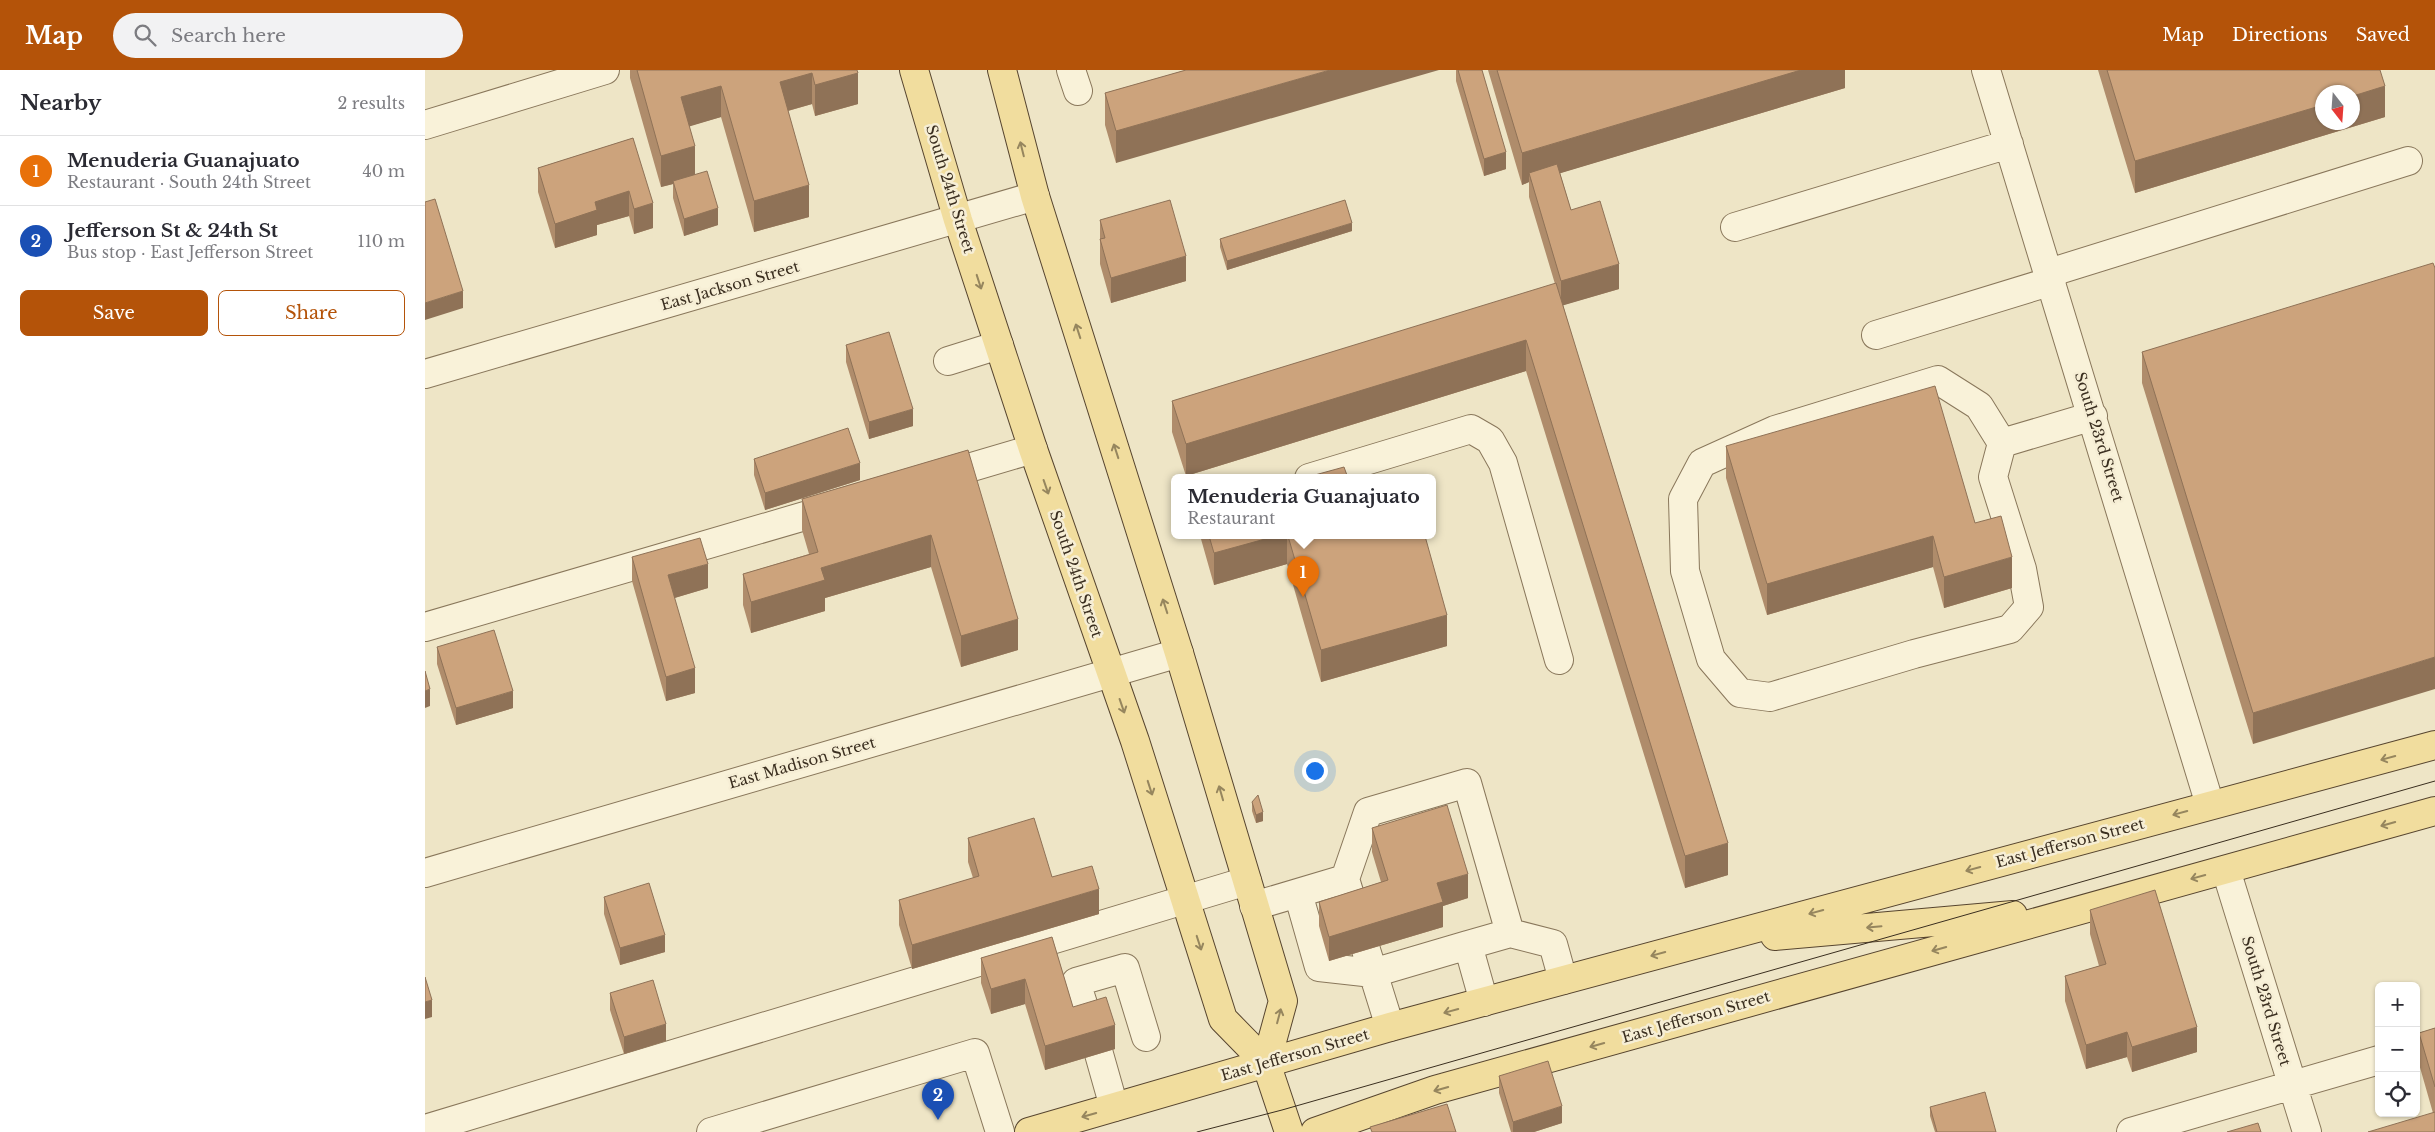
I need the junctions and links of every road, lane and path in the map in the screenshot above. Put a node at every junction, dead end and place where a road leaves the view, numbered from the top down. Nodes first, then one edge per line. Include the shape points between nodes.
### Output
1 (605, 70) edge
2 (914, 70) edge
3 (1002, 70) edge
4 (1986, 70) edge
5 (425, 125) edge
6 (2009, 144) junction
7 (2408, 161) dead end
8 (1035, 196) junction
9 (958, 220) junction
10 (1735, 227) dead end
11 (2051, 277) junction
12 (1876, 335) dead end
13 (999, 345) junction
14 (948, 361) dead end
15 (425, 374) edge
16 (2093, 416) junction
17 (2001, 443) junction
18 (1033, 449) junction
19 (1322, 474) edge
20 (911, 485) edge
21 (864, 499) edge
22 (425, 627) edge
23 (1179, 653) junction
24 (1559, 660) dead end
25 (1110, 672) junction
26 (2435, 745) edge
27 (2210, 805) junction
28 (2435, 810) edge
29 (2226, 870) junction
30 (425, 873) edge
31 (1345, 879) junction
32 (1251, 893) junction
33 (1298, 893) junction
34 (1185, 900) junction
35 (2079, 910) junction
36 (1356, 914) edge
37 (1510, 933) junction
38 (1705, 941) junction
39 (1468, 945) junction
40 (1370, 962) junction
41 (1563, 980) junction
42 (1484, 1002) junction
43 (1090, 1026) edge
44 (1390, 1027) junction
45 (1146, 1036) dead end
46 (2435, 1044) edge
47 (2420, 1048) edge
48 (1099, 1054) dead end
49 (2375, 1061) edge
50 (1266, 1063) junction
51 (2292, 1086) junction
52 (1115, 1107) junction
53 (425, 1129) edge
54 (711, 1132) edge
55 (1000, 1132) edge
56 (1029, 1132) edge
57 (1289, 1132) edge
58 (1315, 1132) edge
59 (2131, 1132) edge
60 (2307, 1132) edge

1 - 5 street
2 - 9 main road, South 24th Street
8 -> 3 main road
4 - 6 street, South 23rd Street
6 - 10 street
6 - 11 street, South 23rd Street
7 - 11 street
8 - 9 street, East Jackson Street
23 -> 8 main road
9 -> 13 main road, South 24th Street
9 - 15 street, East Jackson Street
11 - 12 street
11 - 16 street, South 23rd Street
13 - 14 street
13 - 18 main road, South 24th Street
16 - 17 street
16 - 27 street, South 23rd Street
17 - 17 street via 1993,477 2022,569 2029,607 2010,628 1771,697 1739,693 1711,659 1685,571 1683,499 1702,463 1775,430 1938,380 1979,406
18 - 20 street
18 -> 25 main road, South 24th Street
19 - 24 street via 1471,429 1491,440 1503,463
21 - 22 street
23 - 25 street, East Madison Street
32 -> 23 main road
25 - 30 street, East Madison Street
25 -> 34 main road, South 24th Street
26 -> 27 main road, East Jefferson Street
27 -> 38 main road, East Jefferson Street
28 -> 29 main road, East Jefferson Street
29 -> 35 main road, East Jefferson Street
29 - 51 street, South 23rd Street
31 - 33 street
31 - 36 street
31 - 37 street via 1369,812 1467,783
32 - 33 street
32 - 34 street
50 -> 32 main road via 1283,1001
33 - 40 street via 1319,967
34 -> 50 main road, South 24th Street via 1223,1019
34 - 53 street
35 -> 38 main road, East Jefferson Street
35 -> 58 main road, East Jefferson Street via 1435,1090
37 - 39 street
37 - 41 street via 1553,944
38 -> 41 main road, East Jefferson Street
39 - 40 street
39 - 42 street
40 - 44 street
41 - 42 main road, East Jefferson Street
42 -> 44 main road, East Jefferson Street
43 - 45 street via 1076,982 1125,968
44 - 50 main road, East Jefferson Street
46 - 47 street
48 - 52 street
49 - 51 street
50 - 52 main road, East Jefferson Street
50 - 57 main road, South 24th Street
51 - 59 street
51 - 60 street, South 23rd Street
52 -> 56 main road, East Jefferson Street
54 - 55 street via 975,1053

